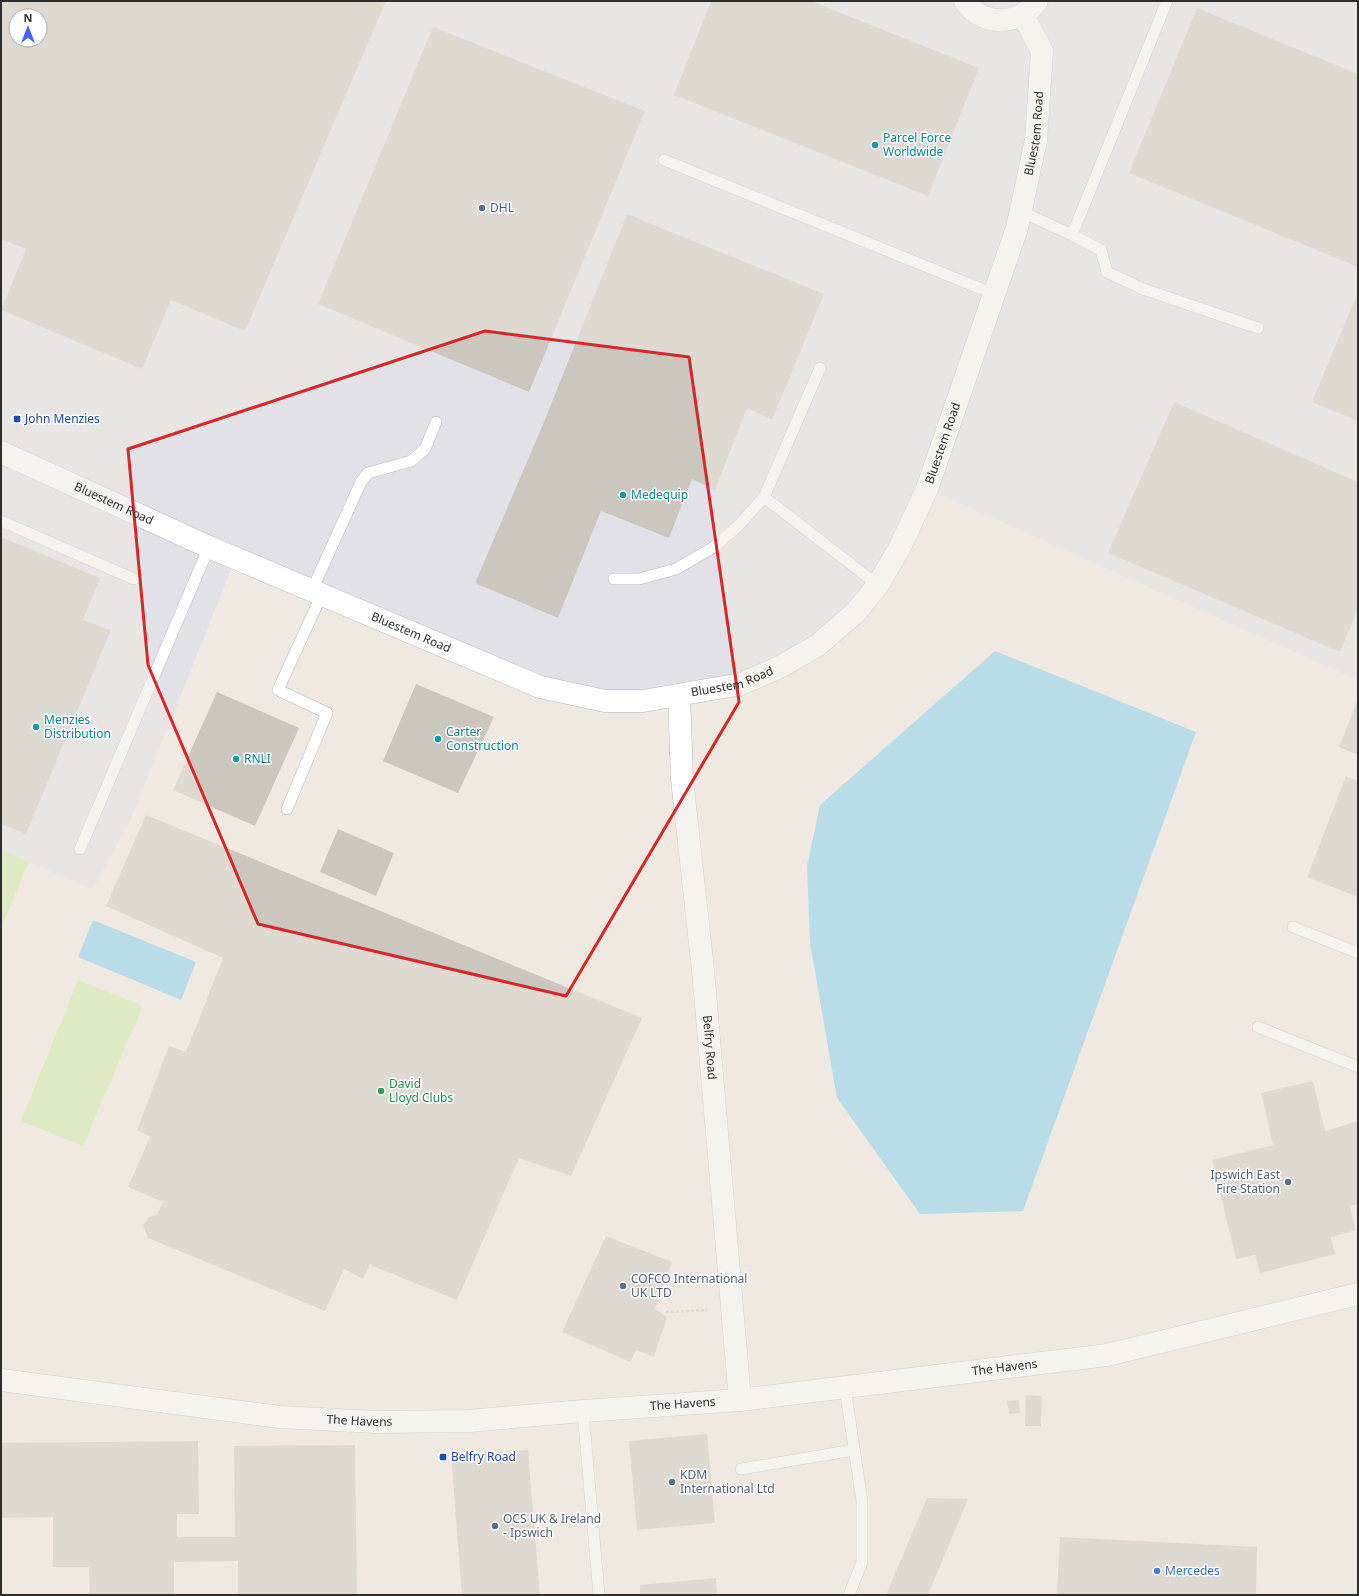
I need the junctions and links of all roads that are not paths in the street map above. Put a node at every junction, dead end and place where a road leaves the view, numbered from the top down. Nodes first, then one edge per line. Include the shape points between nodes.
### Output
1 (966, 1) edge
2 (1168, 1) edge
3 (1030, 8) edge
4 (664, 160) dead end
5 (1020, 211) junction
6 (1072, 235) junction
7 (994, 294) junction
8 (1258, 328) dead end
9 (820, 368) dead end
10 (436, 422) dead end
11 (1, 452) edge
12 (764, 497) junction
13 (1, 521) edge
14 (209, 547) junction
15 (134, 579) dead end
16 (614, 579) dead end
17 (878, 586) junction
18 (317, 592) junction
19 (680, 695) junction
20 (288, 809) dead end
21 (80, 849) dead end
22 (1292, 927) dead end
23 (1358, 953) edge
24 (1258, 1027) dead end
25 (1358, 1067) edge
26 (1358, 1294) edge
27 (1, 1380) edge
28 (845, 1388) junction
29 (740, 1400) junction
30 (584, 1411) junction
31 (854, 1450) junction
32 (741, 1469) dead end
33 (599, 1595) edge
34 (849, 1595) edge

1 - 3 street via 968,6 980,15 994,20 1009,20
2 - 6 lane
3 - 5 street, Bluestem Road via 1042,51 1036,140
4 - 7 lane
5 - 6 lane
5 - 7 street, Bluestem Road via 1017,228
6 - 8 lane via 1100,250 1107,272 1143,289
7 - 17 street, Bluestem Road via 927,489 900,547
9 - 12 lane
10 - 18 lane via 425,449 411,461 368,473 361,482
11 - 14 street, Bluestem Road
12 - 16 lane via 739,525 714,547 676,569 639,579
12 - 17 lane
13 - 15 lane
14 - 18 street, Bluestem Road
14 - 21 lane
17 - 19 street, Bluestem Road via 856,612 818,645 782,666 741,684
18 - 19 street, Bluestem Road via 540,687 605,701 643,701
18 - 20 lane via 278,690 327,714
19 - 29 street, Belfry Road via 682,779 703,970
22 - 23 lane
24 - 25 lane
26 - 28 street, The Havens via 1107,1355
27 - 30 street, The Havens via 280,1417 376,1422 469,1421
28 - 29 street, The Havens
28 - 31 lane
29 - 30 street, The Havens
30 - 33 lane
31 - 32 lane
31 - 34 lane via 862,1501 862,1562

